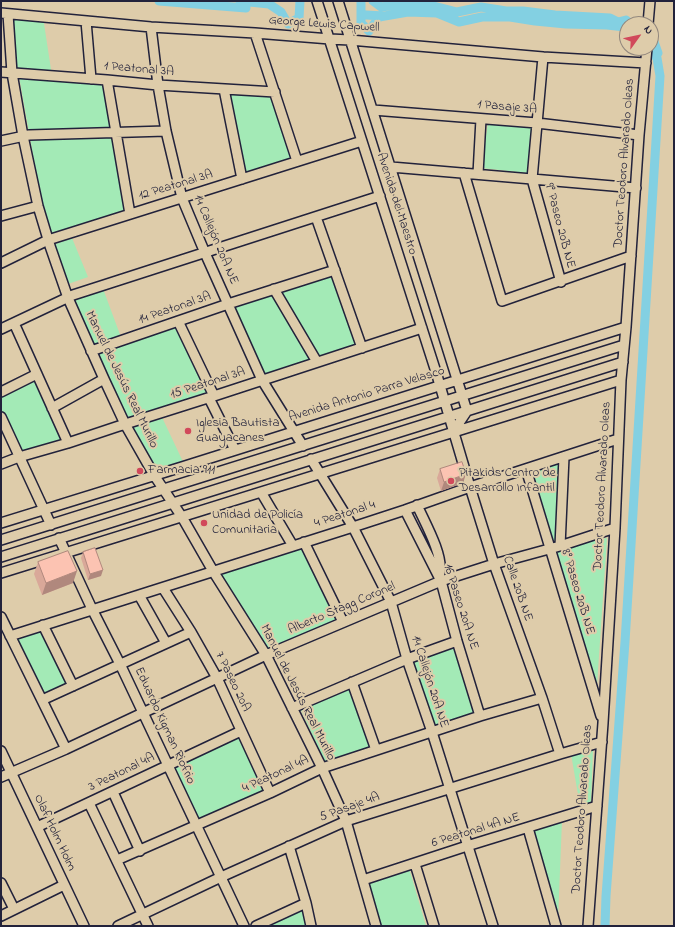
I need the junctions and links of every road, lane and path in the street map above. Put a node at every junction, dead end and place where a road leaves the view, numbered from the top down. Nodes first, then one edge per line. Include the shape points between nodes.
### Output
1 (318, 1) edge
2 (338, 1) edge
3 (650, 1) edge
4 (5, 13) edge
5 (649, 16) edge
6 (86, 21) junction
7 (151, 27) junction
8 (255, 33) junction
9 (330, 39) junction
10 (350, 40) junction
11 (647, 56) edge
12 (543, 57) junction
13 (646, 63) junction
14 (1, 72) edge
15 (12, 73) junction
16 (92, 79) junction
17 (107, 80) junction
18 (158, 85) junction
19 (224, 89) junction
20 (275, 92) junction
21 (373, 110) junction
22 (481, 119) junction
23 (537, 123) junction
24 (166, 131) junction
25 (116, 132) junction
26 (639, 134) junction
27 (23, 136) junction
28 (1, 141) edge
29 (362, 141) junction
30 (297, 161) junction
31 (391, 167) junction
32 (464, 173) junction
33 (478, 174) junction
34 (242, 179) junction
35 (532, 179) junction
36 (636, 188) junction
37 (380, 196) junction
38 (182, 198) junction
39 (38, 206) junction
40 (130, 214) junction
41 (1, 216) edge
42 (316, 217) junction
43 (48, 240) junction
44 (205, 253) junction
45 (631, 256) junction
46 (1, 263) edge
47 (335, 270) junction
48 (560, 282) junction
49 (274, 289) junction
50 (68, 298) junction
51 (228, 304) junction
52 (178, 321) junction
53 (14, 323) junction
54 (626, 327) junction
55 (422, 328) junction
56 (1, 329) edge
57 (624, 345) junction
58 (362, 348) junction
59 (92, 351) junction
60 (317, 362) junction
61 (623, 362) junction
62 (37, 374) junction
63 (104, 379) junction
64 (262, 380) junction
65 (458, 380) junction
66 (621, 380) junction
67 (440, 385) junction
68 (1, 392) edge
69 (462, 396) junction
70 (211, 397) junction
71 (445, 402) junction
72 (52, 408) junction
73 (467, 411) junction
74 (449, 416) junction
75 (1, 417) edge
76 (126, 424) junction
77 (294, 431) junction
78 (453, 432) junction
79 (618, 439) junction
80 (68, 443) junction
81 (303, 446) junction
82 (235, 450) junction
83 (19, 457) junction
84 (564, 457) junction
85 (311, 460) junction
86 (1, 464) edge
87 (526, 469) junction
88 (320, 474) junction
89 (154, 475) junction
90 (470, 487) junction
91 (164, 489) junction
92 (261, 492) junction
93 (173, 503) junction
94 (417, 505) junction
95 (44, 510) junction
96 (406, 510) junction
97 (182, 517) junction
98 (1, 523) edge
99 (51, 525) junction
100 (353, 527) junction
101 (615, 528) junction
102 (59, 538) junction
103 (1, 540) edge
104 (304, 542) junction
105 (293, 546) junction
106 (560, 546) junction
107 (550, 548) junction
108 (66, 553) junction
109 (1, 556) edge
110 (494, 564) junction
111 (213, 571) junction
112 (1, 573) edge
113 (440, 579) junction
114 (163, 588) junction
115 (139, 595) junction
116 (391, 602) junction
117 (92, 609) junction
118 (1, 617) edge
119 (343, 622) junction
120 (43, 625) junction
121 (191, 632) junction
122 (10, 636) junction
123 (457, 641) junction
124 (166, 643) junction
125 (266, 655) junction
126 (407, 659) junction
127 (120, 664) junction
128 (217, 678) junction
129 (352, 682) junction
130 (73, 686) junction
131 (542, 698) junction
132 (42, 700) junction
133 (292, 708) junction
134 (143, 713) junction
135 (480, 716) junction
136 (603, 723) junction
137 (241, 731) junction
138 (432, 732) junction
139 (602, 742) junction
140 (66, 749) junction
141 (376, 750) junction
142 (1, 751) edge
143 (560, 754) junction
144 (168, 765) junction
145 (322, 768) junction
146 (11, 772) junction
147 (1, 777) edge
148 (450, 789) junction
149 (113, 792) junction
150 (270, 793) junction
151 (89, 803) junction
152 (597, 806) junction
153 (346, 821) junction
154 (197, 825) junction
155 (37, 827) junction
156 (528, 828) junction
157 (289, 846) junction
158 (467, 846) junction
159 (140, 851) junction
160 (117, 860) junction
161 (415, 864) junction
162 (221, 876) junction
163 (363, 880) junction
164 (1, 883) edge
165 (64, 885) junction
166 (306, 903) junction
167 (14, 909) junction
168 (143, 914) junction
169 (1, 916) edge
170 (491, 925) edge
171 (84, 926) edge
172 (118, 926) edge
173 (148, 926) edge
174 (244, 926) edge
175 (256, 926) edge
176 (311, 926) edge
177 (376, 926) edge
178 (434, 926) edge
179 (556, 926) edge
180 (588, 926) edge

1 - 9 street, Avenida del Maestro
2 - 10 street, Avenida del Maestro
3 - 5 street
4 - 6 street, George Lewis Capwell
4 - 15 street, Manuel de Jesús Real Murillo
6 - 7 street, George Lewis Capwell
6 - 16 street
7 - 8 street, George Lewis Capwell
7 - 18 street, 14 Callejón 20A NE
8 - 9 street, George Lewis Capwell
8 - 20 street
9 - 10 street, George Lewis Capwell
9 - 29 street, Avenida del Maestro
10 - 12 street, George Lewis Capwell
10 - 21 street, Avenida del Maestro
11 - 13 street, Doctor Teodoro Alvarado Oleas
12 - 13 street, George Lewis Capwell
12 - 23 street, 9° Paseo 20B NE
13 - 26 street, Doctor Teodoro Alvarado Oleas
14 - 15 street, 1 Peatonal 3A
15 - 16 street, 1 Peatonal 3A
15 - 27 street, Manuel de Jesús Real Murillo
16 - 17 street, 1 Peatonal 3A
17 - 18 street, 1 Peatonal 3A
17 - 25 street
18 - 19 street, 1 Peatonal 3A
18 - 24 street, 14 Callejón 20A NE
19 - 20 street, 1 Peatonal 3A
19 - 34 street
20 - 30 street
21 - 22 street, 1 Pasaje 3A
21 - 31 street, Avenida del Maestro
22 - 23 street, 1 Pasaje 3A
22 - 33 street
23 - 26 street, 1 Pasaje 3A
23 - 35 street, 9° Paseo 20B NE
24 - 25 street
24 - 38 street, 14 Callejón 20A NE
25 - 27 street
25 - 40 street
26 - 36 street, Doctor Teodoro Alvarado Oleas
27 - 28 street
27 - 39 street, Manuel de Jesús Real Murillo
29 - 30 street, 12 Peatonal 3A
29 - 37 street, Avenida del Maestro
30 - 34 street, 12 Peatonal 3A
31 - 32 street
31 - 65 street, Avenida del Maestro
32 - 33 street
32 - 48 street via 502,301
33 - 35 street
34 - 38 street, 12 Peatonal 3A
35 - 36 street
35 - 48 street, 9° Paseo 20B NE
36 - 45 street, Doctor Teodoro Alvarado Oleas
37 - 42 street
37 - 55 street, Avenida del Maestro
38 - 40 street, 12 Peatonal 3A
38 - 44 street, 14 Callejón 20A NE
39 - 41 street
39 - 43 street, Manuel de Jesús Real Murillo
40 - 43 street, 12 Peatonal 3A
42 - 44 street
42 - 47 street
43 - 46 street, 12 Peatonal 3A
43 - 50 street, Manuel de Jesús Real Murillo
44 - 50 street
44 - 51 street, 14 Callejón 20A NE
45 - 48 street
45 - 54 street, Doctor Teodoro Alvarado Oleas
47 - 49 street, 14 Peatonal 3A
47 - 58 street
49 - 51 street, 14 Peatonal 3A
49 - 60 street
50 - 53 street
50 - 59 street, Manuel de Jesús Real Murillo
51 - 52 street, 14 Peatonal 3A
51 - 64 street, 14 Callejón 20A NE
52 - 59 street, 14 Peatonal 3A
52 - 70 street
53 - 56 street
53 - 62 street
54 - 57 street, Doctor Teodoro Alvarado Oleas
54 - 65 street, Avenida Antonio Parra Velasco
55 - 58 street, 15 Peatonal 3A
55 - 67 street, Avenida del Maestro
57 - 61 street, Doctor Teodoro Alvarado Oleas
57 - 69 street
58 - 60 street, 15 Peatonal 3A
59 - 63 street, Manuel de Jesús Real Murillo
60 - 64 street, 15 Peatonal 3A
61 - 66 street, Doctor Teodoro Alvarado Oleas
61 - 73 street
62 - 68 street
62 - 72 street
63 - 72 street
63 - 76 street, Manuel de Jesús Real Murillo
64 - 70 street, 15 Peatonal 3A
64 - 77 street, 14 Callejón 20A NE
65 - 67 street, Avenida Antonio Parra Velasco
65 - 69 street, Avenida del Maestro
66 - 78 street
66 - 79 street, Doctor Teodoro Alvarado Oleas
67 - 71 street, Avenida del Maestro
67 - 77 street, Avenida Antonio Parra Velasco
69 - 71 street
69 - 73 street, Avenida del Maestro
70 - 76 street, 15 Peatonal 3A
70 - 82 street
71 - 74 street, Avenida del Maestro
71 - 81 street
72 - 80 street
73 - 74 street
73 - 78 street
74 - 78 street, Calle 20B NE
74 - 85 street
75 - 83 street
76 - 80 street, 15 Peatonal 3A
76 - 89 street, Manuel de Jesús Real Murillo
77 - 81 street, 14 Callejón 20A NE
77 - 82 street, Avenida Antonio Parra Velasco
78 - 88 street
78 - 90 street, Calle 20B NE
79 - 84 street, 4 Peatonal 4
79 - 101 street, Doctor Teodoro Alvarado Oleas
80 - 83 street, 15 Peatonal 3A
81 - 91 street
82 - 89 street, Avenida Antonio Parra Velasco
83 - 86 street, 15 Peatonal 3A
83 - 95 street
84 - 87 street, 4 Peatonal 4
84 - 106 street
85 - 88 street, 14 Callejón 20A NE
85 - 93 street
87 - 90 street, 4 Peatonal 4
87 - 107 street, 8° Paseo 20B NE
88 - 92 street
88 - 100 street, 14 Callejón 20A NE
89 - 91 street, Manuel de Jesús Real Murillo
89 - 95 street, Avenida Antonio Parra Velasco
90 - 94 street, 4 Peatonal 4
90 - 110 street, Calle 20B NE
91 - 93 street, Manuel de Jesús Real Murillo
91 - 99 street
92 - 97 street
92 - 105 street
93 - 97 street, Manuel de Jesús Real Murillo
93 - 102 street
94 - 96 street, 4 Peatonal 4
94 - 113 street via 436,548
95 - 98 street, Avenida Antonio Parra Velasco
95 - 99 street
96 - 100 street, 4 Peatonal 4
96 - 113 street, 16 Paseo 20A NE
97 - 108 street
97 - 111 street, Manuel de Jesús Real Murillo
99 - 103 street
100 - 104 street, 4 Peatonal 4
100 - 116 street, 14 Callejón 20A NE
101 - 106 street, Alberto Stagg Coronel
101 - 136 street, Doctor Teodoro Alvarado Oleas
102 - 108 street, Eduardo Kigman Riofrio
102 - 109 street
104 - 105 street, 4 Peatonal 4
104 - 119 street
105 - 111 street, 4 Peatonal 4
106 - 107 street, Alberto Stagg Coronel
107 - 110 street, Alberto Stagg Coronel
107 - 136 street, 8° Paseo 20B NE
108 - 112 street
108 - 117 street, Eduardo Kigman Riofrio
110 - 113 street, Alberto Stagg Coronel
110 - 131 street, Calle 20B NE
111 - 114 street, 4 Peatonal 4
111 - 125 street, Manuel de Jesús Real Murillo
113 - 116 street, Alberto Stagg Coronel
113 - 123 street, 16 Paseo 20A NE
114 - 115 street, 4 Peatonal 4
114 - 121 street, 7 Paseo 20A
115 - 117 street, 4 Peatonal 4
115 - 124 street
116 - 119 street, Alberto Stagg Coronel
116 - 126 street, 14 Callejón 20A NE
117 - 120 street, 4 Peatonal 4
117 - 127 street, Eduardo Kigman Riofrio
118 - 122 street
119 - 125 street, Alberto Stagg Coronel
120 - 122 street, 4 Peatonal 4
120 - 130 street
121 - 124 street
121 - 128 street, 7 Paseo 20A
122 - 132 street
123 - 126 street
123 - 135 street, 16 Paseo 20A NE
124 - 127 street
125 - 128 street, Alberto Stagg Coronel
125 - 133 street, Manuel de Jesús Real Murillo
126 - 129 street
126 - 138 street, 14 Callejón 20A NE
127 - 130 street
127 - 134 street, Eduardo Kigman Riofrio
128 - 134 street, Alberto Stagg Coronel
128 - 137 street, 7 Paseo 20A
129 - 133 street
129 - 141 street
130 - 132 street
131 - 135 street, 4 Peatonal 4A
131 - 143 street, Calle 20B NE
132 - 140 street
133 - 145 street, Manuel de Jesús Real Murillo
134 - 140 street, Alberto Stagg Coronel
134 - 144 street, Eduardo Kigman Riofrio
135 - 138 street, 4 Peatonal 4A
136 - 139 street, Doctor Teodoro Alvarado Oleas
137 - 144 street, 3 Peatonal 4A
137 - 150 street, 7 Paseo 20A
138 - 141 street, 4 Peatonal 4A
138 - 148 street, 14 Callejón 20A NE
139 - 143 street, 5 Pasaje 4A
139 - 152 street, Doctor Teodoro Alvarado Oleas
140 - 146 street, Alberto Stagg Coronel
141 - 145 street, 4 Peatonal 4A
142 - 146 street, Olaf Holm Holm
143 - 148 street, 5 Pasaje 4A
144 - 149 street, 3 Peatonal 4A
144 - 154 street, Eduardo Kigman Riofrio
145 - 150 street, 4 Peatonal 4A
145 - 153 street, Manuel de Jesús Real Murillo
146 - 147 street, Alberto Stagg Coronel
146 - 155 street, Olaf Holm Holm
148 - 153 street, 5 Pasaje 4A
148 - 158 street, 14 Callejón 20A NE
149 - 151 street, 3 Peatonal 4A
149 - 159 street
150 - 154 street, 4 Peatonal 4A
151 - 155 street, 3 Peatonal 4A
151 - 160 street
152 - 156 street, 6 Peatonal 4A NE
152 - 180 street, Doctor Teodoro Alvarado Oleas
153 - 157 street, 5 Pasaje 4A
153 - 163 street, Manuel de Jesús Real Murillo
154 - 159 street, 4 Peatonal 4A
154 - 162 street, Eduardo Kigman Riofrio
155 - 165 street, Olaf Holm Holm
156 - 158 street, 6 Peatonal 4A NE
156 - 179 street
157 - 162 street, 5 Pasaje 4A
157 - 166 street
158 - 161 street, 6 Peatonal 4A NE
158 - 170 street, 14 Callejón 20A NE
159 - 160 street, 4 Peatonal 4A
160 - 168 street
161 - 163 street, 6 Peatonal 4A NE
161 - 178 street
162 - 168 street, 5 Pasaje 4A
162 - 174 street, Eduardo Kigman Riofrio
163 - 177 street, Manuel de Jesús Real Murillo
164 - 167 street
165 - 167 street
165 - 171 street, Olaf Holm Holm
166 - 175 street
166 - 176 street
167 - 169 street
168 - 172 street, 5 Pasaje 4A
168 - 173 street

